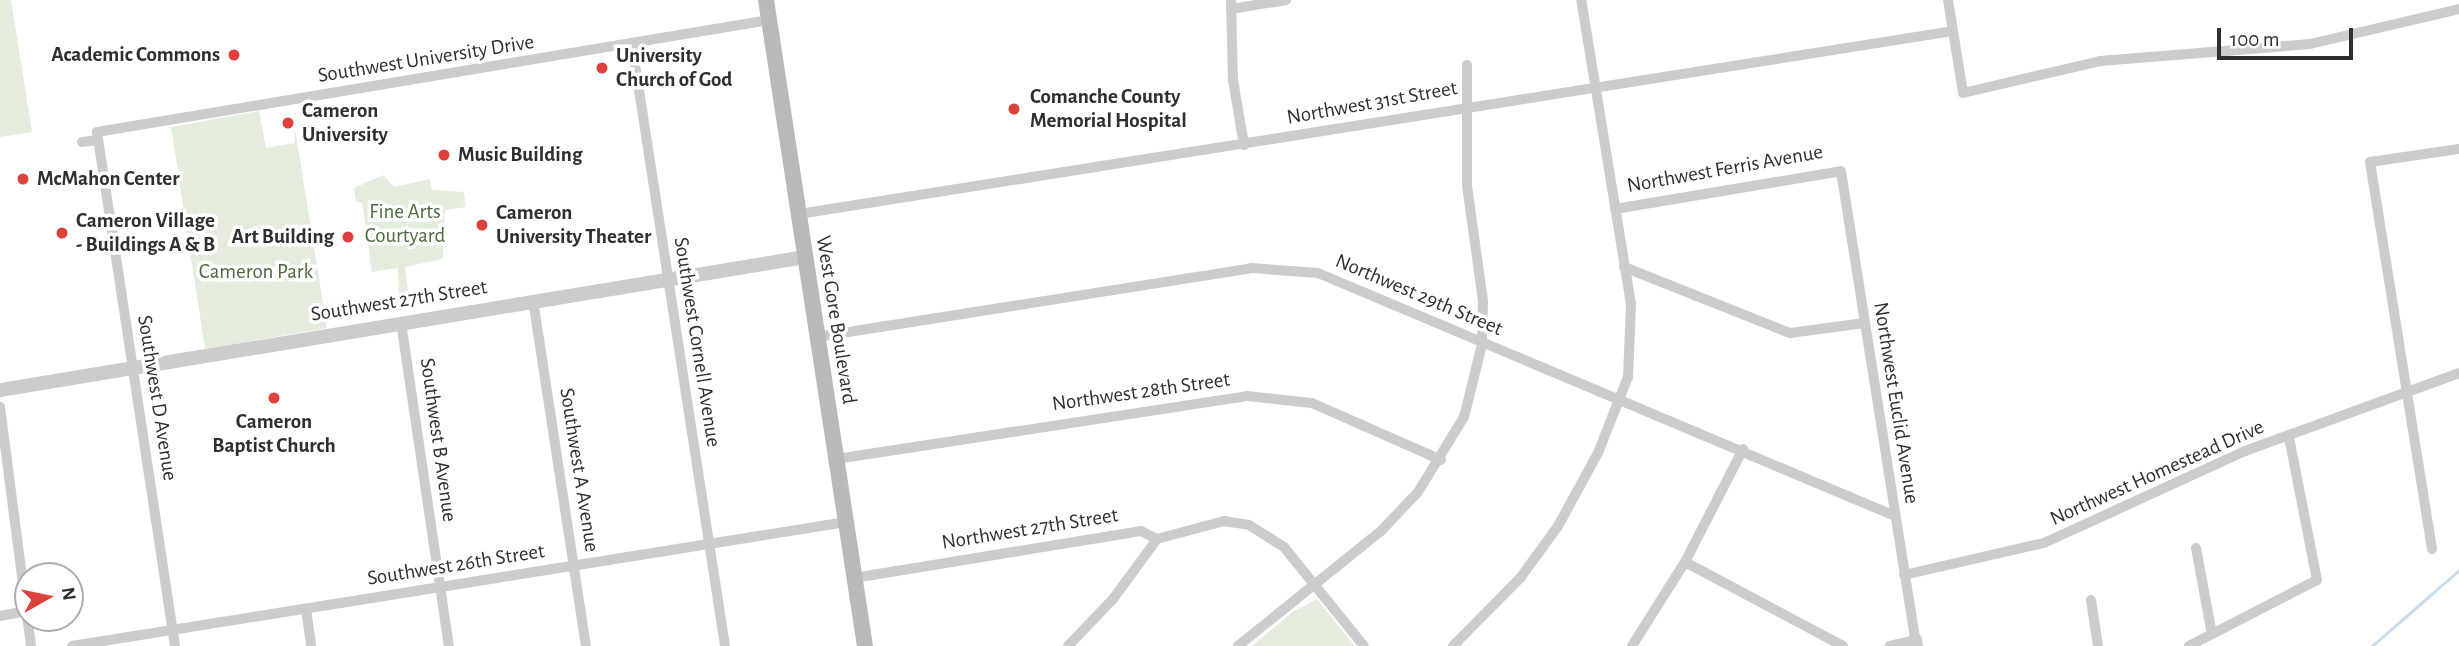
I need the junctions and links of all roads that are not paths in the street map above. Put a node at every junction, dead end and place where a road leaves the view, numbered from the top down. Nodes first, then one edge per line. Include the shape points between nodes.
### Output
1 (766, 0) edge
2 (1286, 0) edge
3 (1581, 0) edge
4 (1948, 0) edge
5 (1231, 5) edge
6 (2459, 9) edge
7 (769, 20) junction
8 (1953, 31) junction
9 (632, 45) junction
10 (1467, 65) dead end
11 (1596, 89) junction
12 (1467, 107) junction
13 (98, 139) junction
14 (82, 142) dead end
15 (1244, 145) junction
16 (2459, 149) edge
17 (1841, 171) joint
18 (1615, 209) junction
19 (799, 214) junction
20 (805, 257) junction
21 (1624, 267) junction
22 (668, 279) junction
23 (533, 300) junction
24 (401, 322) junction
25 (1864, 323) junction
26 (817, 337) junction
27 (1482, 344) junction
28 (133, 368) junction
29 (2459, 373) edge
30 (0, 390) edge
31 (2410, 393) junction
32 (1623, 397) junction
33 (0, 407) edge
34 (2289, 437) junction
35 (1743, 449) junction
36 (836, 459) junction
37 (1441, 460) junction
38 (5, 503) edge
39 (1895, 516) junction
40 (846, 522) junction
41 (1157, 539) junction
42 (709, 544) junction
43 (2196, 548) dead end
44 (2432, 549) dead end
45 (16, 562) edge
46 (1685, 562) junction
47 (574, 565) junction
48 (1904, 575) junction
49 (854, 578) junction
50 (1315, 583) junction
51 (440, 587) junction
52 (2091, 600) dead end
53 (306, 608) junction
54 (173, 630) junction
55 (1819, 635) junction
56 (2212, 635) junction
57 (1916, 643) edge
58 (72, 646) edge
59 (175, 646) edge
60 (312, 646) edge
61 (449, 646) edge
62 (586, 646) edge
63 (725, 646) edge
64 (865, 646) edge
65 (1068, 646) edge
66 (1238, 646) edge
67 (1364, 646) edge
68 (1453, 646) edge
69 (1632, 646) edge
70 (1812, 646) edge
71 (1843, 646) edge
72 (1890, 646) edge
73 (2098, 646) edge
74 (2189, 646) edge

1 - 7 main road, West Gore Boulevard
2 - 5 street
3 - 11 street
4 - 8 street
5 - 15 street via 1233,80
6 - 8 street via 2310,44 2100,61 1963,93
7 - 9 street, Southwest University Drive
7 - 19 main road, West Gore Boulevard
8 - 11 street, Northwest 31st Street
9 - 13 street, Southwest University Drive via 97,132
9 - 22 street, Southwest Cornell Avenue
10 - 12 street
11 - 12 street, Northwest 31st Street
11 - 18 street
12 - 15 street, Northwest 31st Street
12 - 27 street via 1467,186 1483,301
13 - 14 street
13 - 28 street, Southwest D Avenue
15 - 19 street, Northwest 31st Street
16 - 31 street via 2370,162
17 - 18 street, Northwest Ferris Avenue
17 - 25 street, Northwest Euclid Avenue
18 - 21 street
19 - 20 main road, West Gore Boulevard
20 - 22 street, Southwest 27th Street
20 - 26 main road, West Gore Boulevard
21 - 25 street via 1790,333
21 - 32 street via 1633,332
22 - 23 street, Southwest 27th Street
22 - 42 street, Southwest Cornell Avenue
23 - 24 street, Southwest 27th Street
23 - 47 street, Southwest A Avenue
24 - 28 street, Southwest 27th Street
24 - 51 street, Southwest B Avenue
25 - 39 street, Northwest Euclid Avenue
26 - 27 street, Northwest 29th Street via 1277,268 1330,277
26 - 36 main road, West Gore Boulevard
27 - 32 street, Northwest 29th Street
27 - 37 street via 1464,417
28 - 30 street, Southwest 27th Street
28 - 54 street, Southwest D Avenue
29 - 31 street, Northwest Homestead Drive
31 - 34 street, Northwest Homestead Drive
31 - 44 street
32 - 35 street, Northwest 29th Street
32 - 68 street via 1558,526 1521,577
33 - 38 street
34 - 48 street, Northwest Homestead Drive via 2245,451 2044,543
34 - 56 street via 2317,580
35 - 39 street, Northwest 29th Street
35 - 46 street
36 - 37 street, Northwest 28th Street via 1247,396 1312,403
36 - 40 main road, West Gore Boulevard
37 - 50 street via 1380,532
38 - 45 street
39 - 48 street, Northwest Euclid Avenue
40 - 42 street, Southwest 26th Street
40 - 49 main road, West Gore Boulevard
41 - 49 street, Northwest 27th Street via 1140,531
41 - 50 street via 1192,525 1249,525 1284,547
41 - 65 street via 1113,599
42 - 47 street, Southwest 26th Street
42 - 63 street, Southwest Cornell Avenue
43 - 56 street
46 - 55 street
46 - 69 street
47 - 51 street, Southwest 26th Street
47 - 62 street, Southwest A Avenue
48 - 57 street, Northwest Euclid Avenue
49 - 64 main road, West Gore Boulevard
50 - 66 street
50 - 67 street
51 - 53 street, Southwest 26th Street
51 - 61 street, Southwest B Avenue
52 - 73 street
53 - 54 street, Southwest 26th Street
53 - 60 street
54 - 58 street, Southwest 26th Street
54 - 59 street, Southwest D Avenue
55 - 70 street
55 - 71 street
56 - 74 street
57 - 72 street

